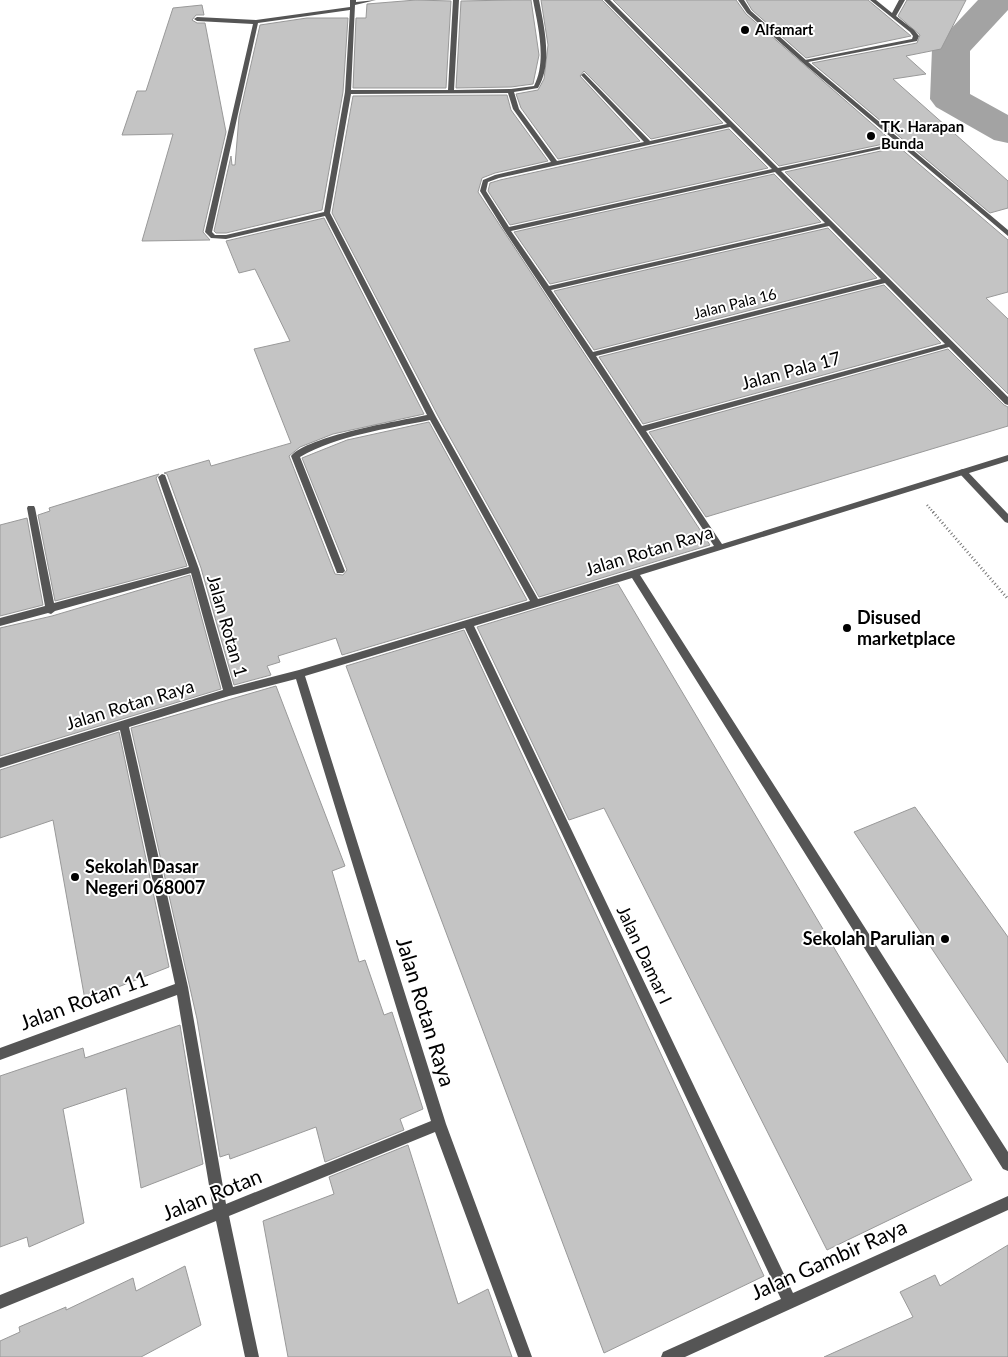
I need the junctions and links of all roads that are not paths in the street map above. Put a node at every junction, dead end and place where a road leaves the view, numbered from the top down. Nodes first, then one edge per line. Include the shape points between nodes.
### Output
1 (373, 0) edge
2 (456, 0) edge
3 (536, 0) edge
4 (607, 0) edge
5 (741, 0) edge
6 (873, 0) edge
7 (902, 0) edge
8 (353, 4) edge
9 (893, 17) junction
10 (196, 18) dead end
11 (256, 22) junction
12 (805, 62) junction
13 (584, 75) dead end
14 (451, 91) junction
15 (511, 91) junction
16 (348, 92) junction
17 (732, 125) junction
18 (648, 143) junction
19 (899, 143) junction
20 (556, 164) junction
21 (776, 171) junction
22 (327, 214) junction
23 (829, 224) junction
24 (506, 230) junction
25 (1008, 234) edge
26 (886, 280) junction
27 (547, 289) junction
28 (949, 345) junction
29 (591, 355) junction
30 (1008, 402) edge
31 (432, 417) junction
32 (640, 429) junction
33 (1008, 458) edge
34 (963, 472) junction
35 (162, 477) dead end
36 (30, 508) dead end
37 (1008, 520) edge
38 (720, 548) junction
39 (194, 569) junction
40 (340, 571) dead end
41 (634, 573) junction
42 (536, 604) junction
43 (51, 610) junction
44 (0, 622) edge
45 (468, 624) junction
46 (299, 674) junction
47 (229, 692) junction
48 (124, 726) junction
49 (0, 763) edge
50 (182, 987) junction
51 (0, 1054) edge
52 (439, 1124) junction
53 (1008, 1164) edge
54 (1008, 1203) edge
55 (221, 1213) junction
56 (789, 1301) junction
57 (0, 1302) edge
58 (252, 1357) edge
59 (526, 1357) edge
60 (668, 1357) edge

1 - 8 street
2 - 14 street
3 - 15 street via 542,28 540,82 536,87
4 - 17 street
5 - 12 street via 749,12
6 - 9 street
7 - 9 street
8 - 11 street
8 - 16 street
9 - 12 street via 912,31 916,36 914,40
10 - 11 street
11 - 22 street via 208,232 213,237 226,237
12 - 19 street
13 - 18 street
14 - 15 street
14 - 16 street
15 - 20 street via 516,109
16 - 22 street
17 - 18 street
17 - 21 street
18 - 20 street
19 - 21 street
19 - 25 street
20 - 24 street via 497,176 485,182 483,191
21 - 23 street
21 - 24 street
22 - 31 street
23 - 26 street
23 - 27 street
24 - 27 street
26 - 28 street
26 - 29 street, Jalan Pala 16
27 - 29 street
28 - 30 street
28 - 32 street, Jalan Pala 17
29 - 32 street
31 - 40 street via 304,449 296,456
31 - 42 street
32 - 38 street
33 - 34 street, Jalan Rotan Raya
34 - 37 street
34 - 38 street, Jalan Rotan Raya
35 - 39 street, Jalan Rotan 1
36 - 43 street
38 - 41 street, Jalan Rotan Raya
39 - 43 street
39 - 47 street, Jalan Rotan 1
41 - 42 street, Jalan Rotan Raya
41 - 53 street
42 - 45 street, Jalan Rotan Raya
43 - 44 street
45 - 46 street, Jalan Rotan Raya
45 - 56 street, Jalan Damar I
46 - 47 street, Jalan Rotan Raya
46 - 52 street, Jalan Rotan Raya
47 - 48 street, Jalan Rotan Raya
48 - 49 street, Jalan Rotan Raya
48 - 50 street
50 - 51 street, Jalan Rotan 11
50 - 55 street
52 - 55 street, Jalan Rotan
52 - 59 street, Jalan Rotan Raya
54 - 56 street, Jalan Gambir Raya
55 - 57 street, Jalan Rotan
55 - 58 street
56 - 60 street, Jalan Gambir Raya

